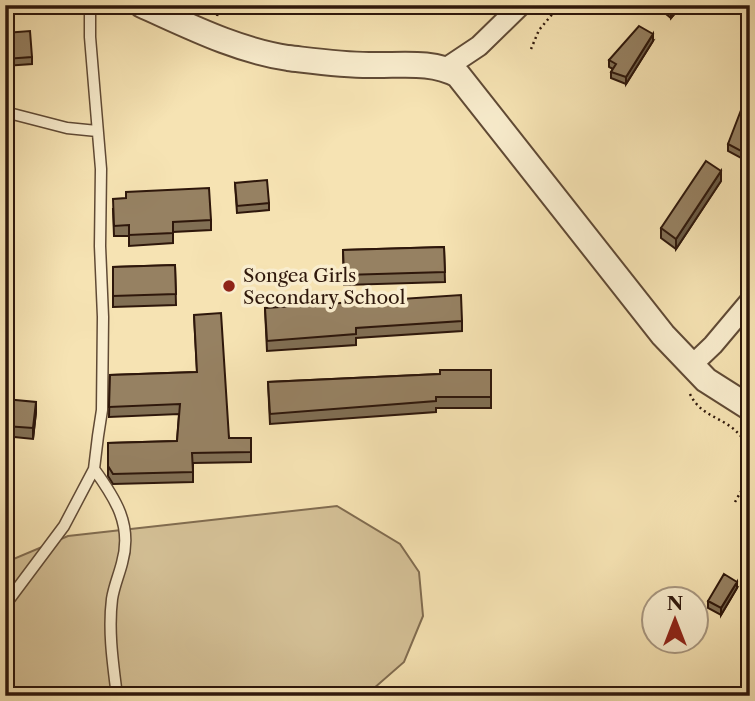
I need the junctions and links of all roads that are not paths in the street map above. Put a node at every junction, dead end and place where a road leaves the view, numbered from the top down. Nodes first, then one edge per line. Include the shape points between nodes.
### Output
1 (90, 5) edge
2 (142, 5) edge
3 (521, 5) edge
4 (446, 68) junction
5 (5, 113) edge
6 (97, 131) junction
7 (750, 301) edge
8 (692, 367) junction
9 (750, 408) edge
10 (94, 469) junction
11 (5, 605) edge
12 (117, 696) edge

1 - 6 lane
2 - 4 street via 211,36 267,53 366,65
3 - 4 street via 479,46
4 - 8 street via 458,75
5 - 6 lane
6 - 10 lane via 103,317 102,410
7 - 8 street
8 - 9 street
10 - 11 lane via 64,526
10 - 12 lane via 124,518 126,543 111,622

